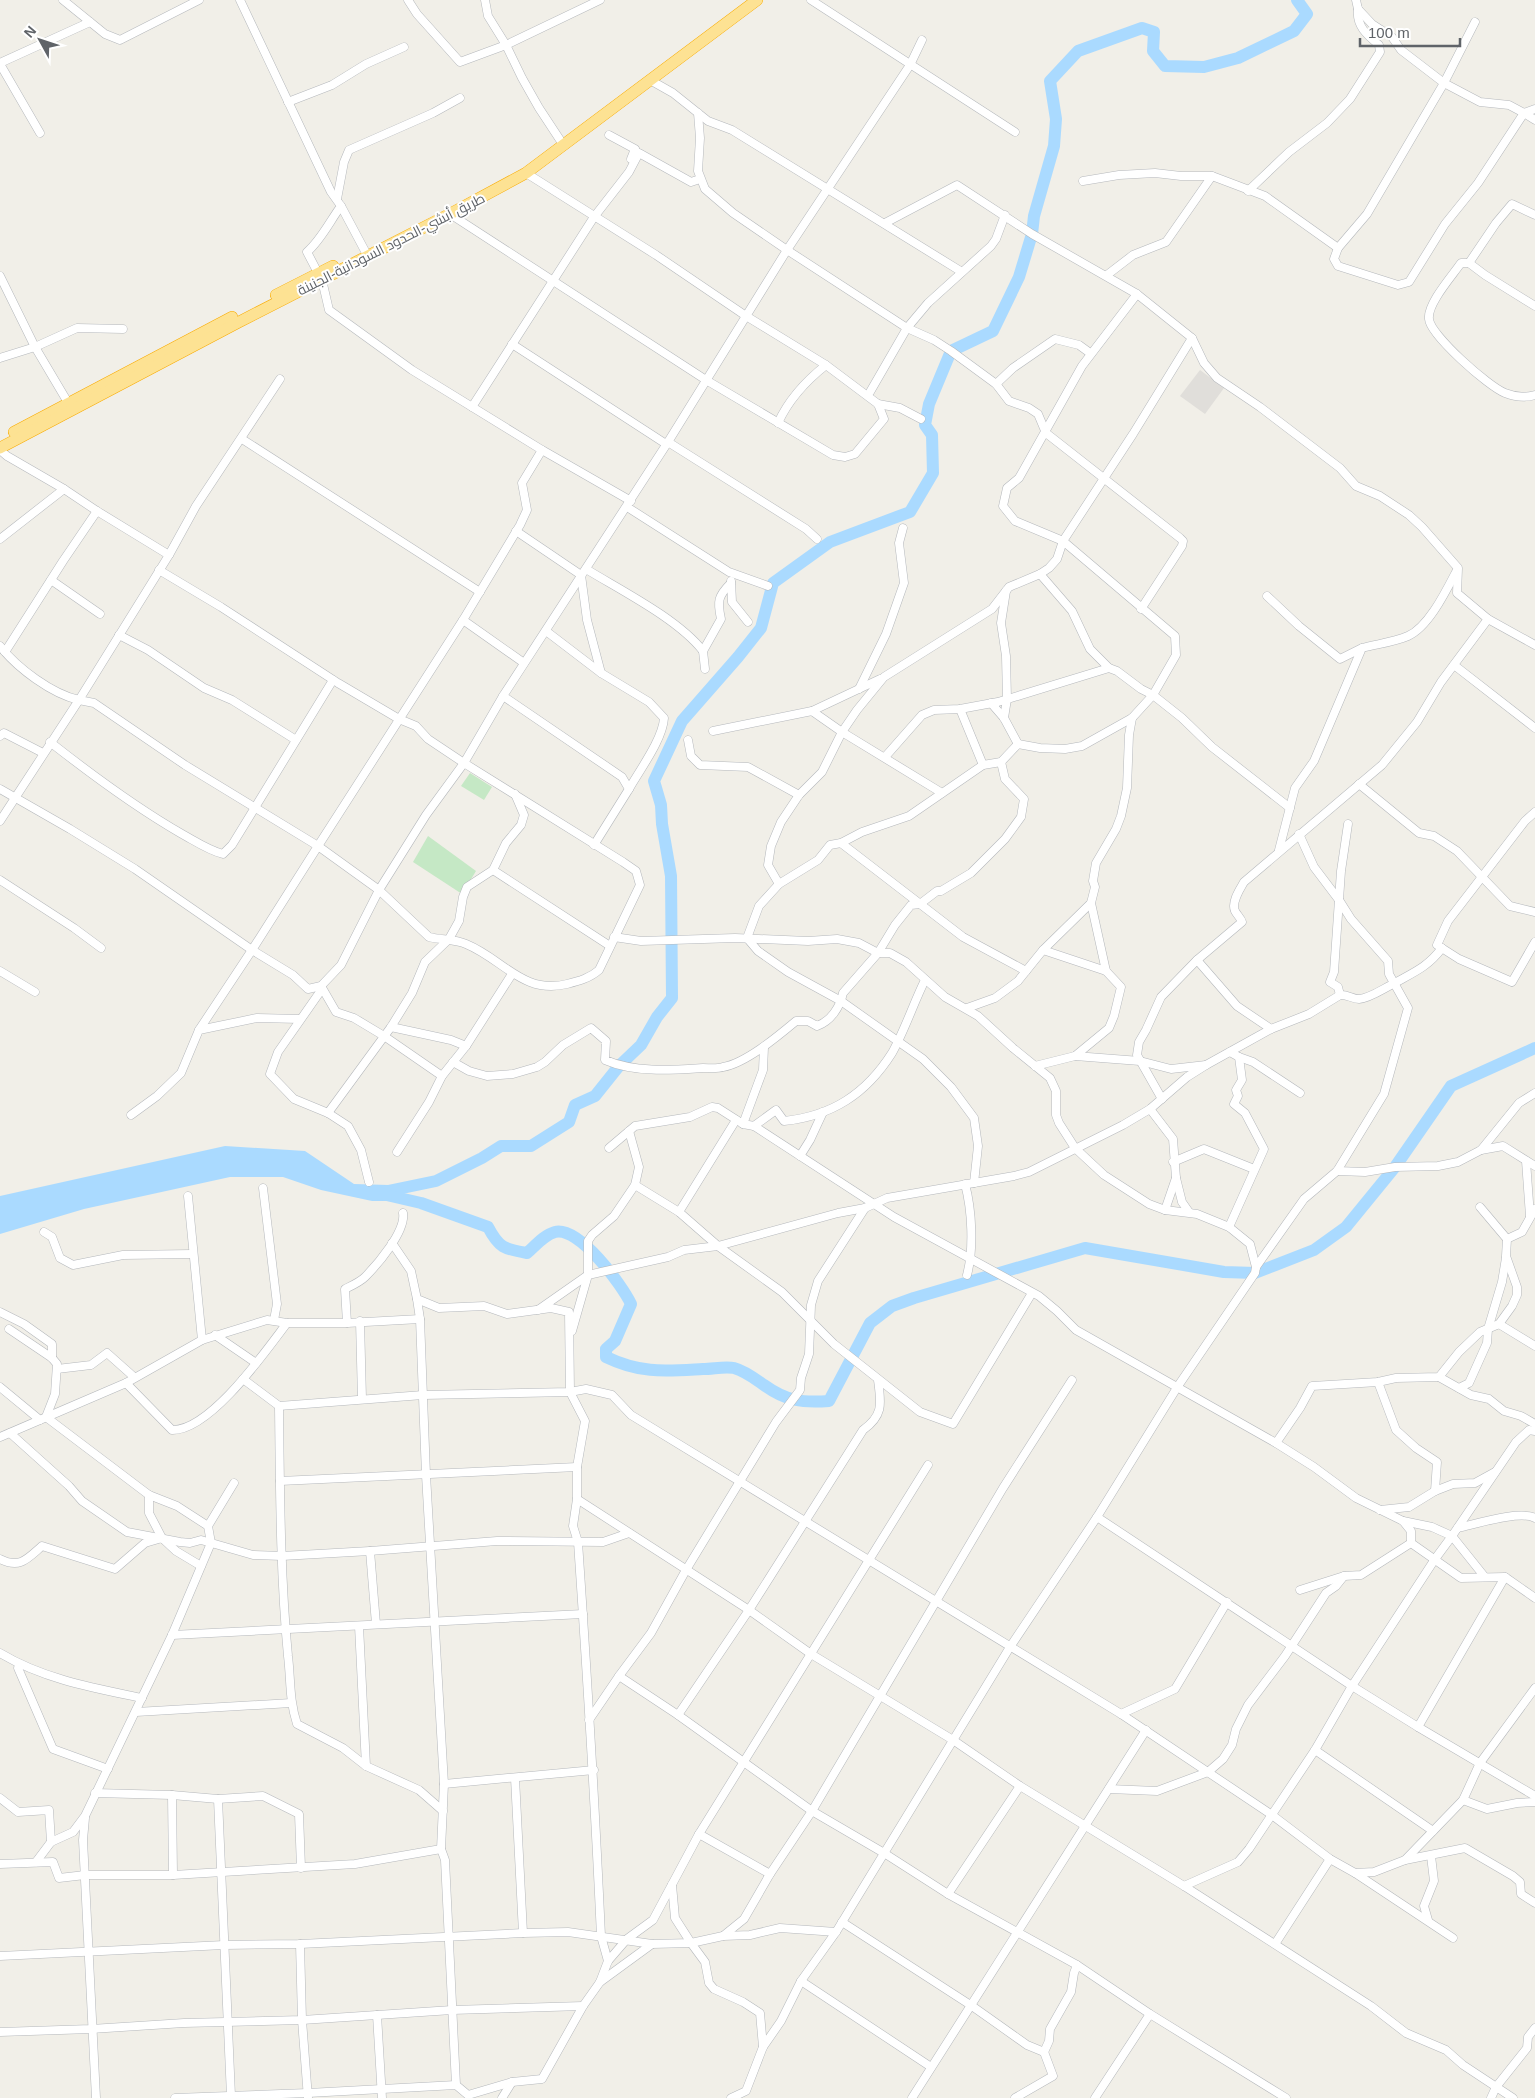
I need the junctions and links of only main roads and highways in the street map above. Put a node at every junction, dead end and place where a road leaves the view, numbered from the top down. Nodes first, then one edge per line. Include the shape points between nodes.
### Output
1 (748, 0) edge
2 (757, 0) edge
3 (607, 110) junction
4 (562, 144) junction
5 (497, 185) junction
6 (320, 277) junction
7 (70, 406) junction
8 (0, 440) edge
9 (0, 449) edge

1 - 3 highway
2 - 3 highway, طريق أبشي-الحدود السودانية-الجنينة
3 - 4 highway, طريق أبشي-الحدود السودانية-الجنينة
4 - 5 highway
4 - 5 highway, طريق أبشي-الحدود السودانية-الجنينة via 526,173
5 - 6 highway
5 - 6 highway, طريق أبشي-الحدود السودانية-الجنينة via 450,214
6 - 7 highway, طريق أبشي-الحدود السودانية-الجنينة
7 - 8 highway
7 - 9 highway, طريق أبشي-الحدود السودانية-الجنينة

